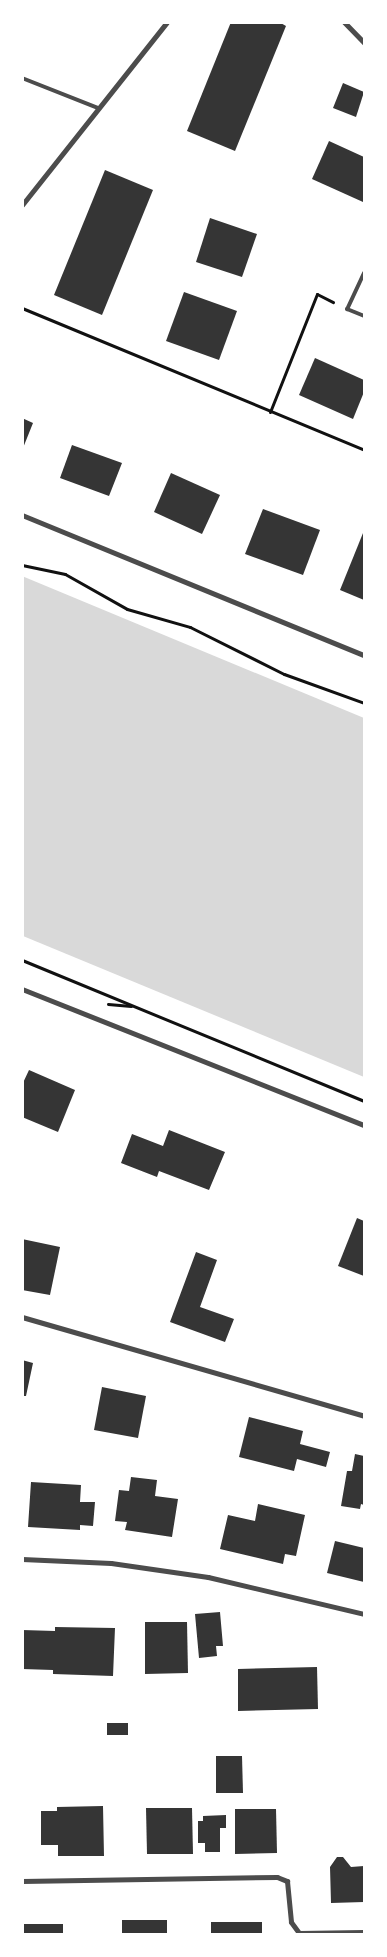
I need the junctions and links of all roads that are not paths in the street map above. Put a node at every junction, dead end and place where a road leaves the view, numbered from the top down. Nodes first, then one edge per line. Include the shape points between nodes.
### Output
1 (167, 22) edge
2 (344, 22) edge
3 (364, 43) edge
4 (22, 78) edge
5 (98, 108) junction
6 (22, 205) edge
7 (364, 273) edge
8 (364, 316) edge
9 (22, 515) edge
10 (364, 655) edge
11 (22, 990) edge
12 (364, 1125) edge
13 (22, 1317) edge
14 (364, 1416) edge
15 (22, 1559) edge
16 (364, 1614) edge
17 (22, 1880) edge
18 (364, 1932) edge

1 - 5 street
2 - 3 street
4 - 5 lane
5 - 6 street
7 - 8 lane via 347,308
9 - 10 street
11 - 12 street
13 - 14 street
15 - 16 street via 111,1563 208,1576
17 - 18 street via 277,1877 288,1881 291,1922 299,1933

